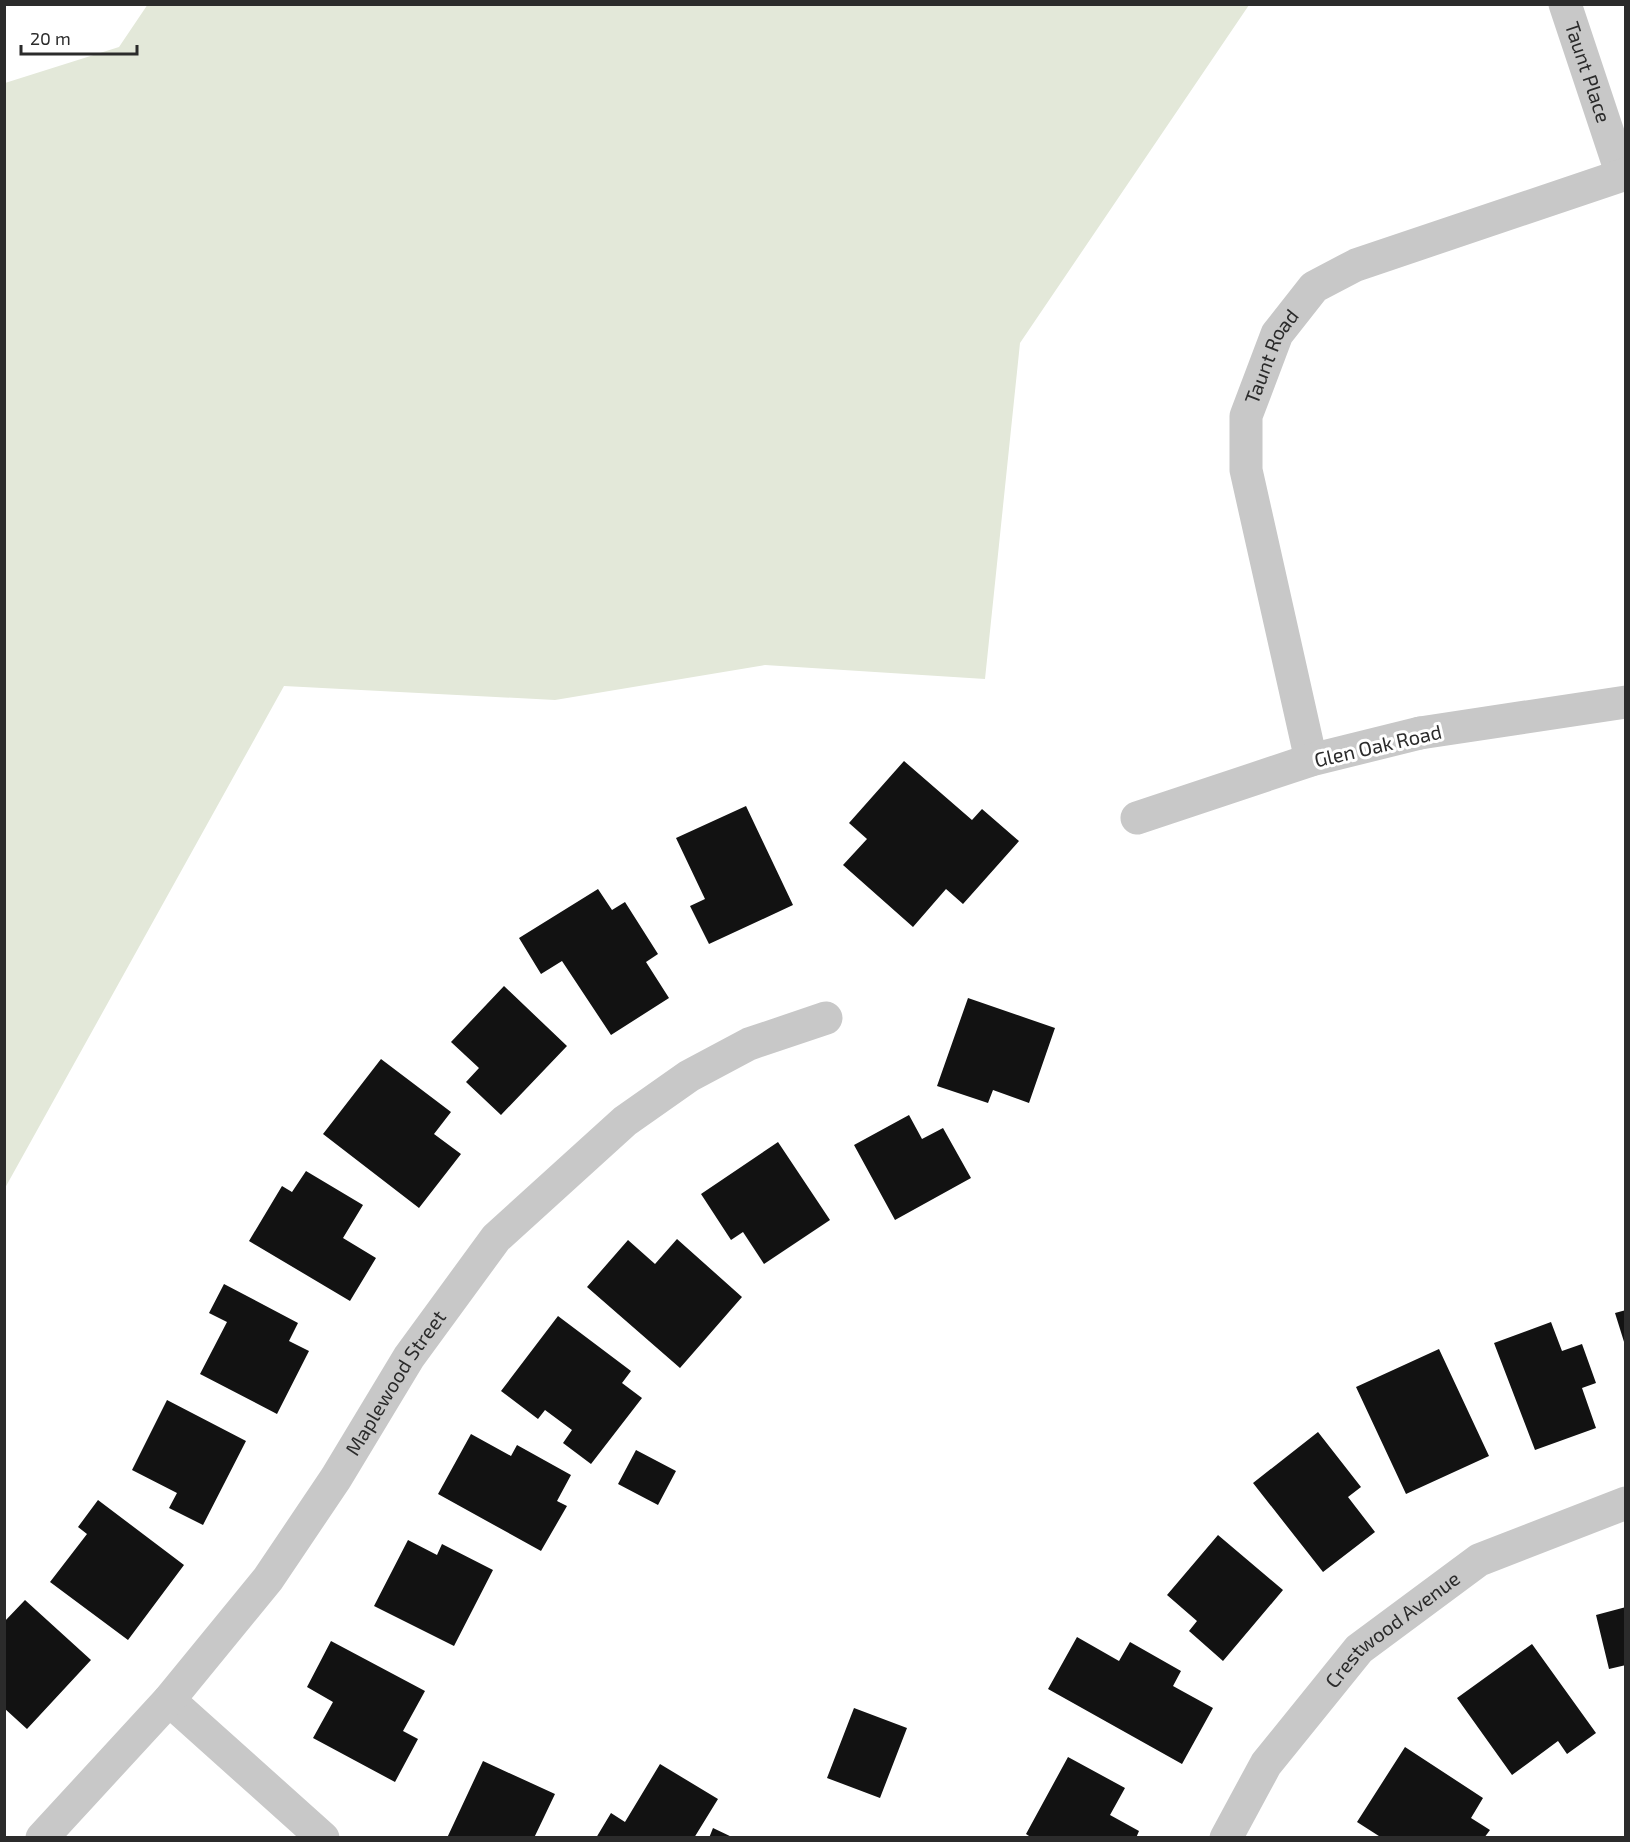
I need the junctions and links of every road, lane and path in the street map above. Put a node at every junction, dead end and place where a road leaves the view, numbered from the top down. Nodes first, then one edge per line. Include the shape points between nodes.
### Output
1 (1565, 4) edge
2 (1624, 174) edge
3 (1626, 702) edge
4 (1311, 760) junction
5 (1137, 818) dead end
6 (825, 1018) dead end
7 (1626, 1503) edge
8 (169, 1700) junction
9 (42, 1838) edge
10 (323, 1838) edge
11 (1226, 1838) edge

1 - 2 street, Taunt Place
2 - 4 street, Taunt Road via 1356,265 1314,287 1277,334 1246,416 1246,470
3 - 4 street, Glen Oak Road via 1420,733
4 - 5 street, Glen Oak Road
6 - 8 street, Maplewood Street via 749,1044 689,1076 625,1120 496,1238 409,1357 336,1478 268,1579
7 - 11 street, Crestwood Avenue via 1479,1560 1359,1648 1266,1764
8 - 9 street, Maplewood Street
8 - 10 street

